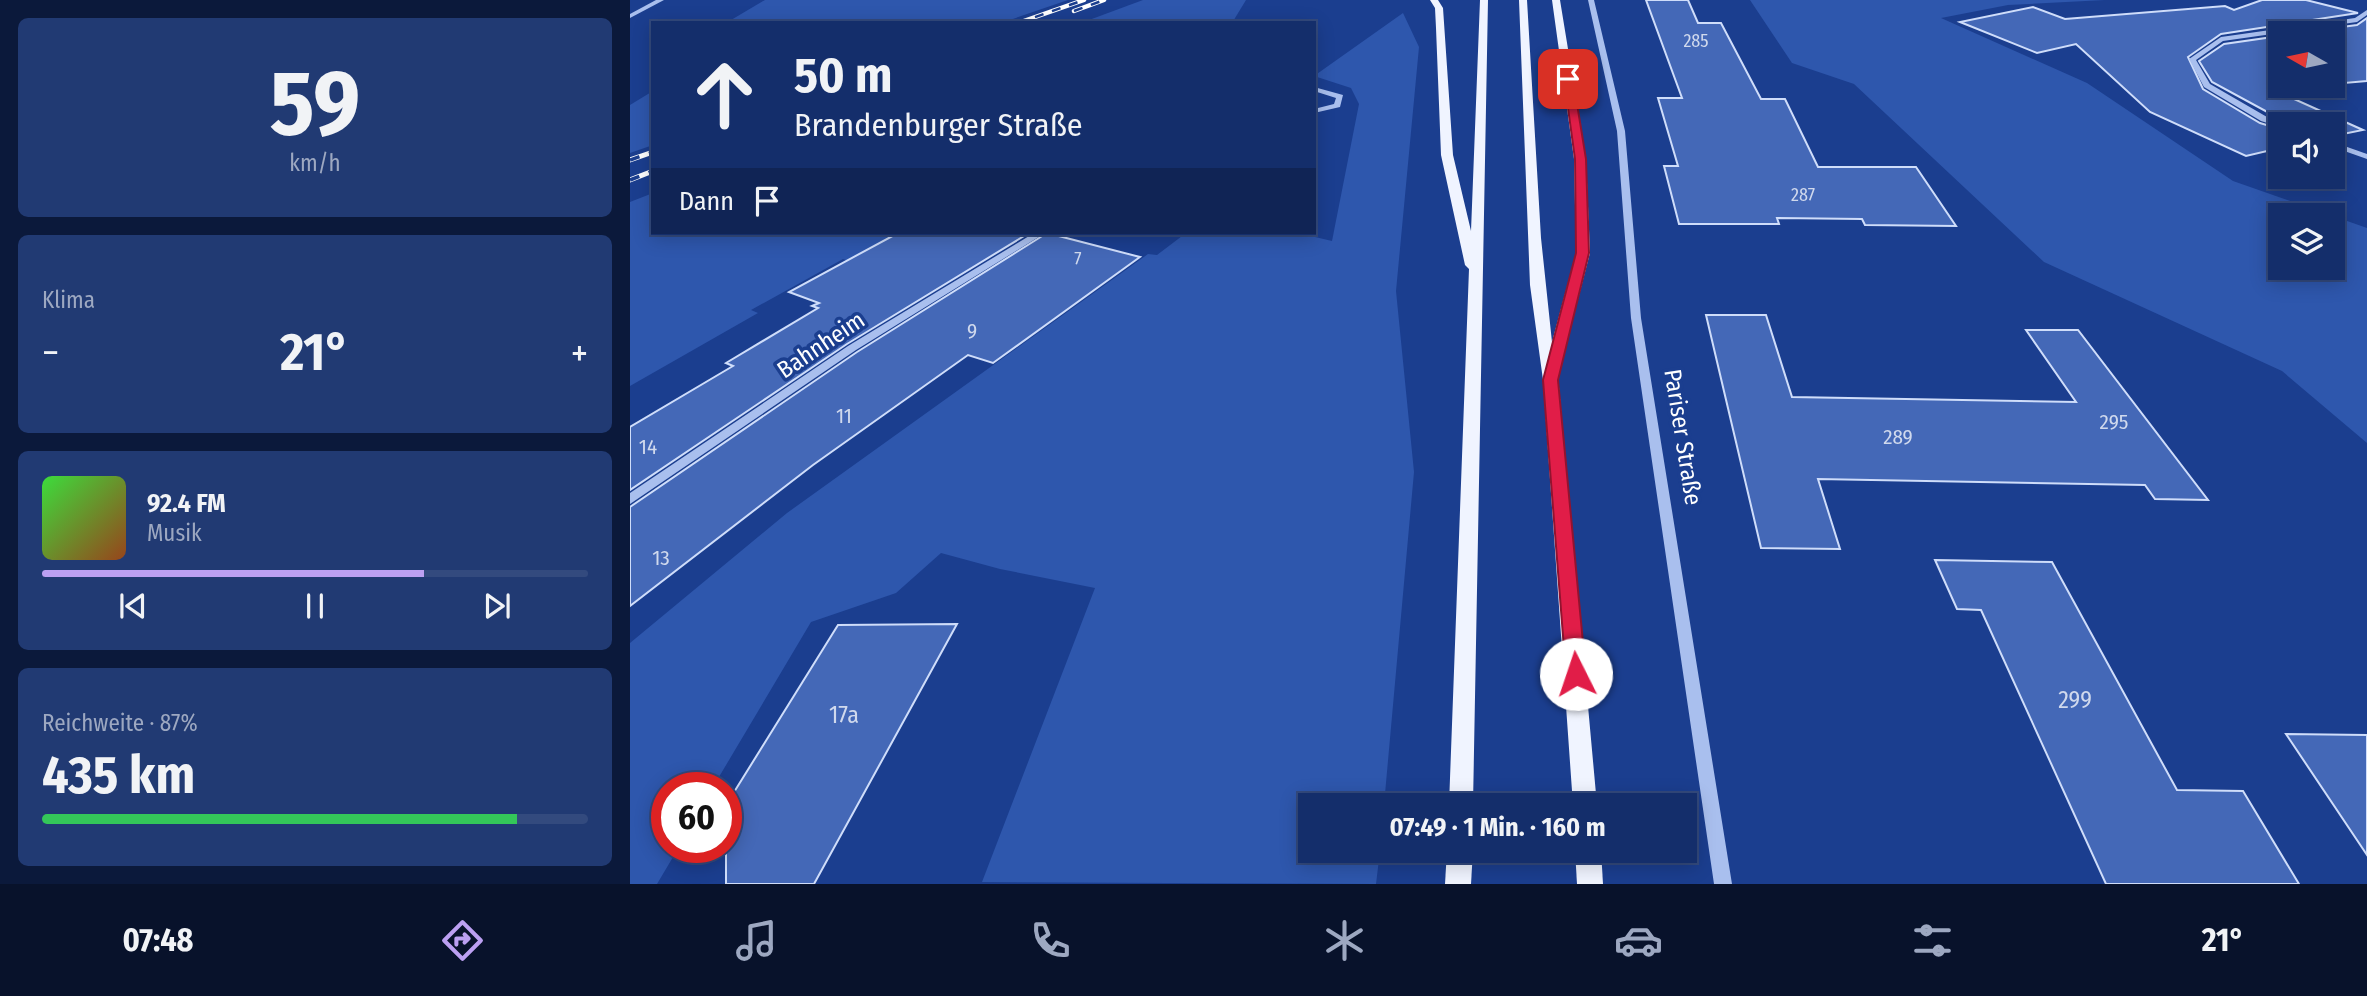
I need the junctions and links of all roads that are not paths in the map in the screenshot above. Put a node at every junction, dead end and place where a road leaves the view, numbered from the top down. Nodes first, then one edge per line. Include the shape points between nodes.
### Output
1 (662, 0) edge
2 (1434, 0) edge
3 (1484, 0) edge
4 (1523, 0) edge
5 (1556, 0) edge
6 (1591, 0) edge
7 (2367, 12) edge
8 (630, 16) edge
9 (1316, 89) edge
10 (1316, 110) edge
11 (2268, 120) edge
12 (2345, 149) edge
13 (2367, 157) edge
14 (1037, 235) edge
15 (1478, 291) junction
16 (1551, 380) junction
17 (630, 499) edge
18 (1461, 793) edge
19 (1584, 793) edge
20 (1459, 863) edge
21 (1589, 863) edge
22 (1458, 884) edge
23 (1590, 884) edge
24 (1723, 884) edge

1 - 8 street
2 - 15 main road via 1441,28 1447,155
3 - 15 main road
4 - 16 main road via 1538,315
5 - 16 main road via 1580,159 1583,253
6 - 24 street, Pariser Straße via 1621,131 1636,318
7 - 11 street via 2357,20 2221,39 2192,59 2207,85
9 - 10 street via 1340,97 1337,105
12 - 13 street
14 - 17 street, Bahnheim via 852,348
15 - 18 main road
16 - 19 main road
20 - 22 main road
21 - 23 main road

